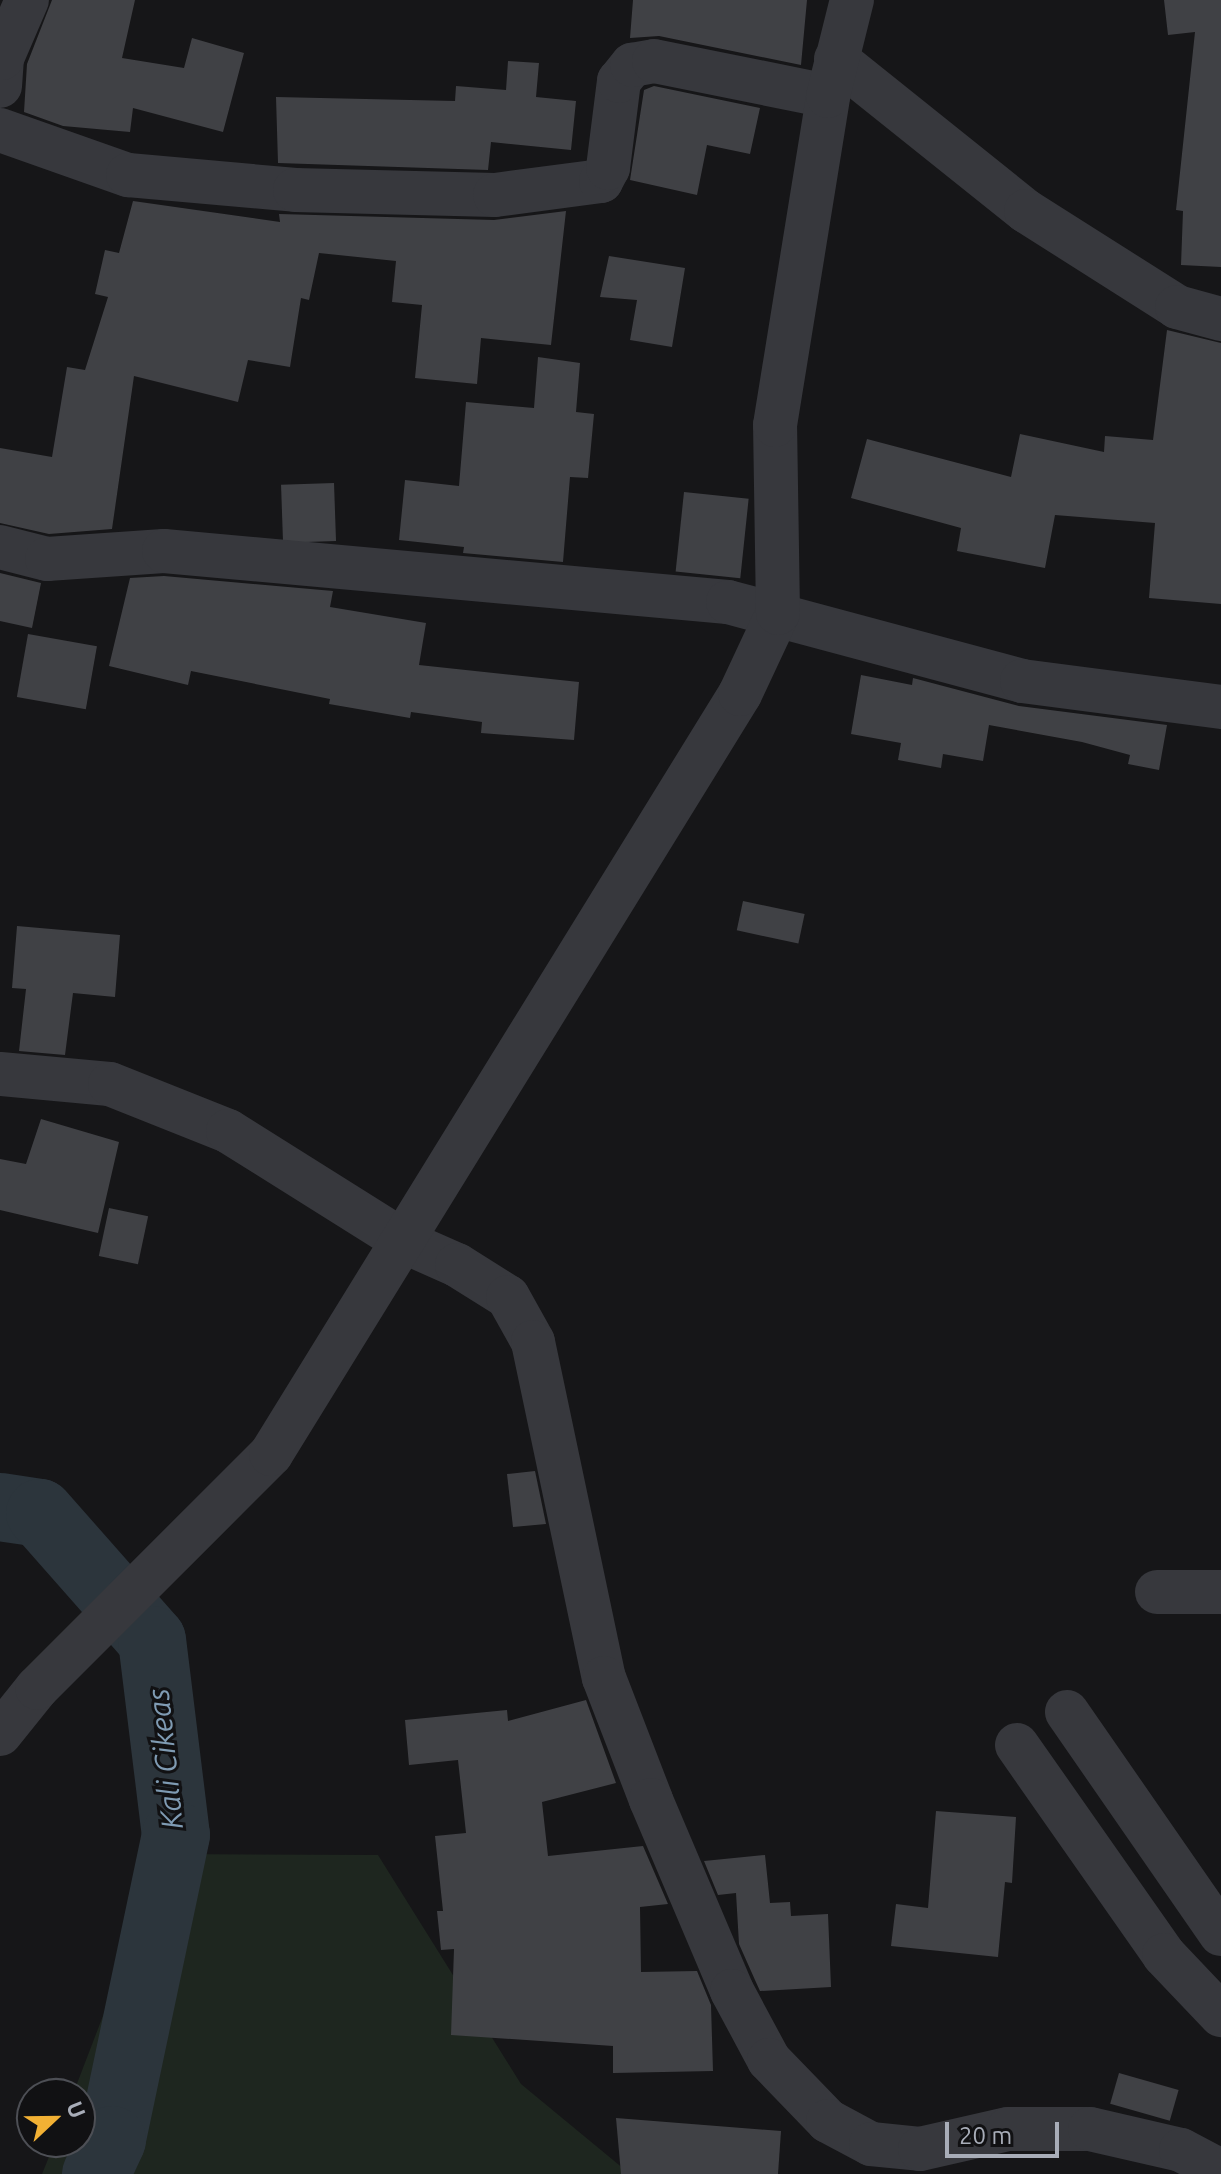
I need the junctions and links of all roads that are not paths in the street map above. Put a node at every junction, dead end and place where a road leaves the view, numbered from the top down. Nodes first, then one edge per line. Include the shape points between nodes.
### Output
1 (27, 0) edge
2 (848, 4) edge
3 (832, 77) junction
4 (0, 86) edge
5 (1, 120) edge
6 (1221, 319) edge
7 (0, 547) edge
8 (778, 613) junction
9 (1221, 707) edge
10 (0, 1074) edge
11 (405, 1242) junction
12 (1157, 1592) dead end
13 (1221, 1592) edge
14 (1067, 1712) dead end
15 (0, 1734) edge
16 (1017, 1745) dead end
17 (1221, 1934) edge
18 (1221, 2015) edge
19 (1221, 2171) edge

1 - 4 street via 2,58
2 - 3 street
3 - 5 street via 654,61 632,65 619,81 608,168 601,181 495,195 295,190 128,175
3 - 6 street via 1177,307
3 - 8 street via 775,425
7 - 8 street via 47,559 164,551 728,602
8 - 9 street via 1022,681
8 - 11 street via 740,694
10 - 11 street via 110,1084 228,1131
11 - 15 street via 271,1454 37,1688
11 - 19 street via 457,1265 508,1297 524,1318 604,1678 732,1991 769,2060 828,2121 871,2144 920,2149 1008,2129 1090,2129 1181,2150
12 - 13 street
14 - 17 street
16 - 18 street via 1164,1955

